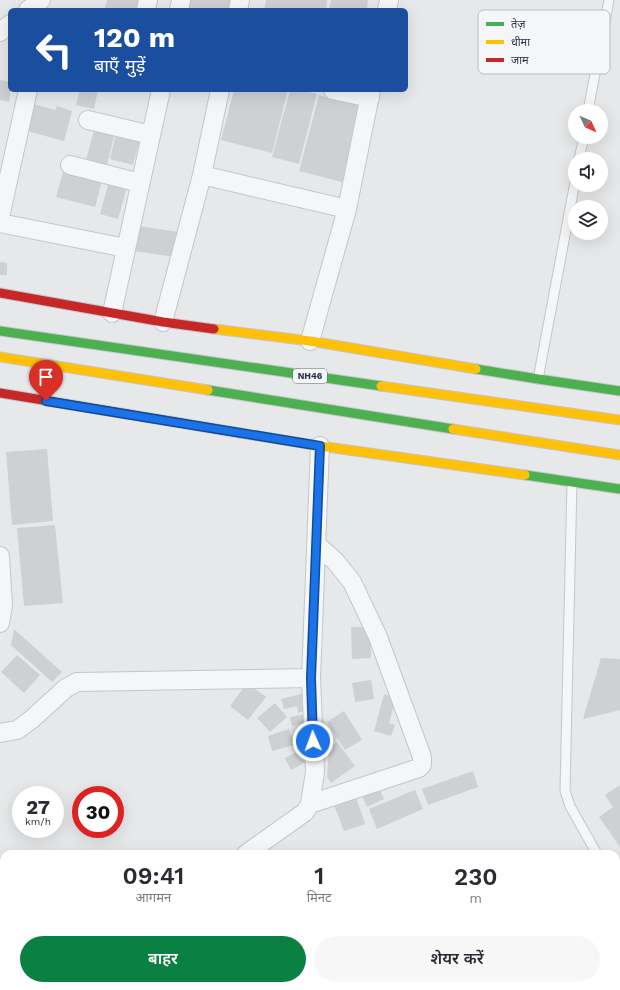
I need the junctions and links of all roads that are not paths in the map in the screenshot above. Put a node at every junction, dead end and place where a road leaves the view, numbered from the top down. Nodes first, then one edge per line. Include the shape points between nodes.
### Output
1 (41, 0) edge
2 (609, 0) edge
3 (31, 8) edge
4 (607, 10) edge
5 (8, 26) edge
6 (0, 32) edge
7 (595, 74) edge
8 (28, 92) edge
9 (161, 92) edge
10 (220, 92) edge
11 (352, 92) edge
12 (371, 94) edge
13 (589, 104) edge
14 (88, 120) dead end
15 (151, 135) junction
16 (70, 165) dead end
17 (202, 175) junction
18 (140, 183) junction
19 (573, 192) edge
20 (347, 209) junction
21 (0, 217) edge
22 (0, 223) edge
23 (126, 248) junction
24 (0, 293) edge
25 (112, 313) junction
26 (163, 322) junction
27 (0, 331) edge
28 (310, 341) junction
29 (0, 357) edge
30 (538, 379) junction
31 (620, 391) edge
32 (0, 393) edge
33 (620, 420) edge
34 (320, 446) junction
35 (620, 455) edge
36 (572, 482) junction
37 (620, 489) edge
38 (316, 544) junction
39 (0, 556) edge
40 (0, 623) edge
41 (311, 678) junction
42 (0, 733) edge
43 (310, 804) junction
44 (252, 850) edge
45 (595, 850) edge

1 - 3 street
2 - 4 lane
5 - 6 street
7 - 13 lane
8 - 21 street
9 - 15 street
10 - 17 street
11 - 12 street
12 - 20 street
14 - 15 street
15 - 18 street
16 - 18 street
17 - 20 street
17 - 26 street
18 - 23 street
19 - 30 lane
20 - 28 street
22 - 23 street
23 - 25 street
24 - 25 street
25 - 26 street
26 - 28 street
27 - 33 street, NH46
28 - 30 street
29 - 35 street
30 - 31 street
32 - 34 street
34 - 36 street
34 - 38 street
36 - 37 street
36 - 45 lane via 565,791 570,806
38 - 41 street
38 - 43 street via 335,561 352,582 378,637 422,757 422,765
39 - 40 street via 3,606
41 - 42 street via 78,682 66,688 17,730
41 - 43 street via 315,772
43 - 44 street via 306,812

